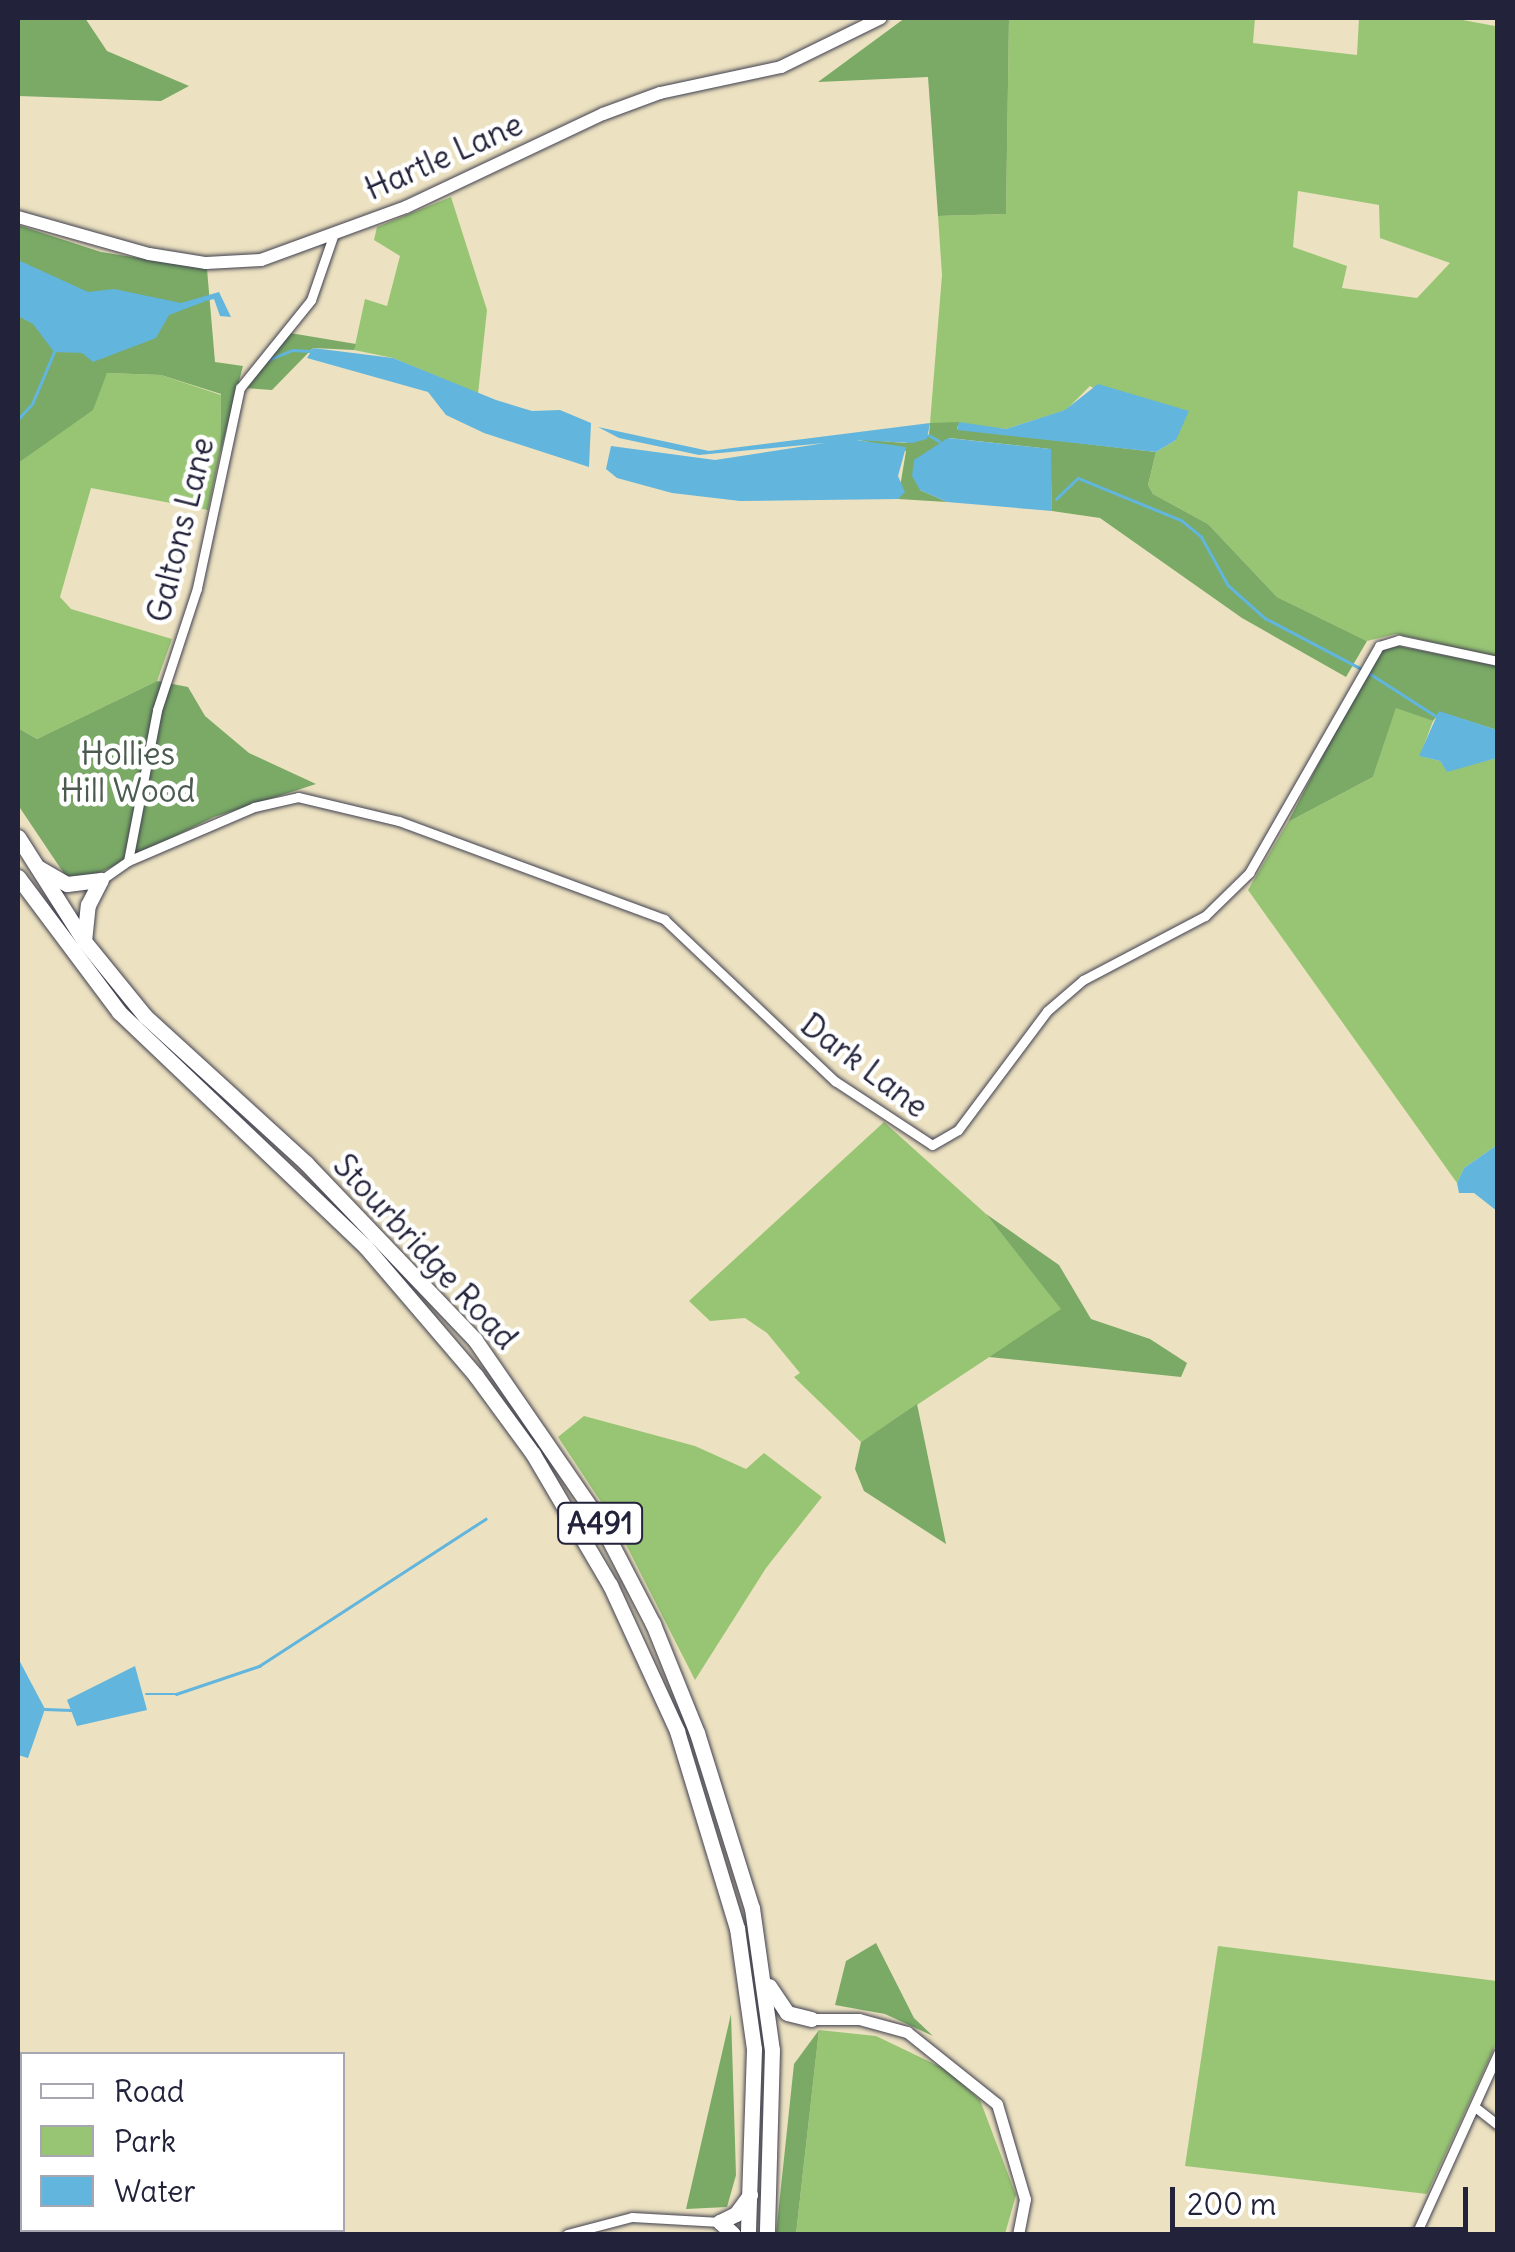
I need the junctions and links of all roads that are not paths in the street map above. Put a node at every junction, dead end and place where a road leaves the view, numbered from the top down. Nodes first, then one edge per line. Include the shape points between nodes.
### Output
1 (881, 18) edge
2 (18, 217) edge
3 (334, 236) junction
4 (1498, 662) edge
5 (18, 837) edge
6 (128, 861) junction
7 (32, 862) junction
8 (18, 877) edge
9 (101, 880) junction
10 (84, 940) junction
11 (764, 1978) junction
12 (811, 2018) junction
13 (772, 2050) junction
14 (1498, 2053) edge
15 (1475, 2107) junction
16 (1498, 2126) edge
17 (754, 2189) junction
18 (720, 2222) junction
19 (567, 2234) edge
20 (734, 2234) edge
21 (748, 2234) edge
22 (767, 2234) edge
23 (1018, 2234) edge
24 (1416, 2234) edge

1 - 3 main road, Hartle Lane via 782,67 660,93 602,114
2 - 3 main road, Hartle Lane via 206,263 261,260
3 - 6 street, Galtons Lane via 311,300 240,388 197,588 157,710
4 - 6 street, Dark Lane via 1399,640 1380,646 1249,873 1205,916 1083,980 1046,1010 958,1130 932,1145 835,1082 664,918 398,821 298,797 254,808
5 - 7 highway, Stourbridge Road / A491
6 - 9 street, Dark Lane
7 - 9 highway via 66,884
7 - 10 highway, Stourbridge Road / A491
8 - 17 highway, Stourbridge Road / A491 via 119,1012 365,1246 533,1454 577,1525 670,1713 722,1870 754,2048
9 - 10 highway via 88,905
10 - 11 highway, Stourbridge Road / A491 via 145,1016 415,1271 551,1443 653,1624 697,1733 752,1908
11 - 12 highway via 787,2013
11 - 13 highway, Stourbridge Road / A491
12 - 13 highway via 782,2032
12 - 23 street via 859,2019 907,2032 966,2072 996,2104 1025,2199
13 - 22 highway, Stourbridge Road / A491
14 - 15 street
15 - 16 street
15 - 24 street
17 - 18 highway via 736,2214
17 - 21 highway, Stourbridge Road / A491
18 - 19 street via 632,2217
18 - 20 highway

